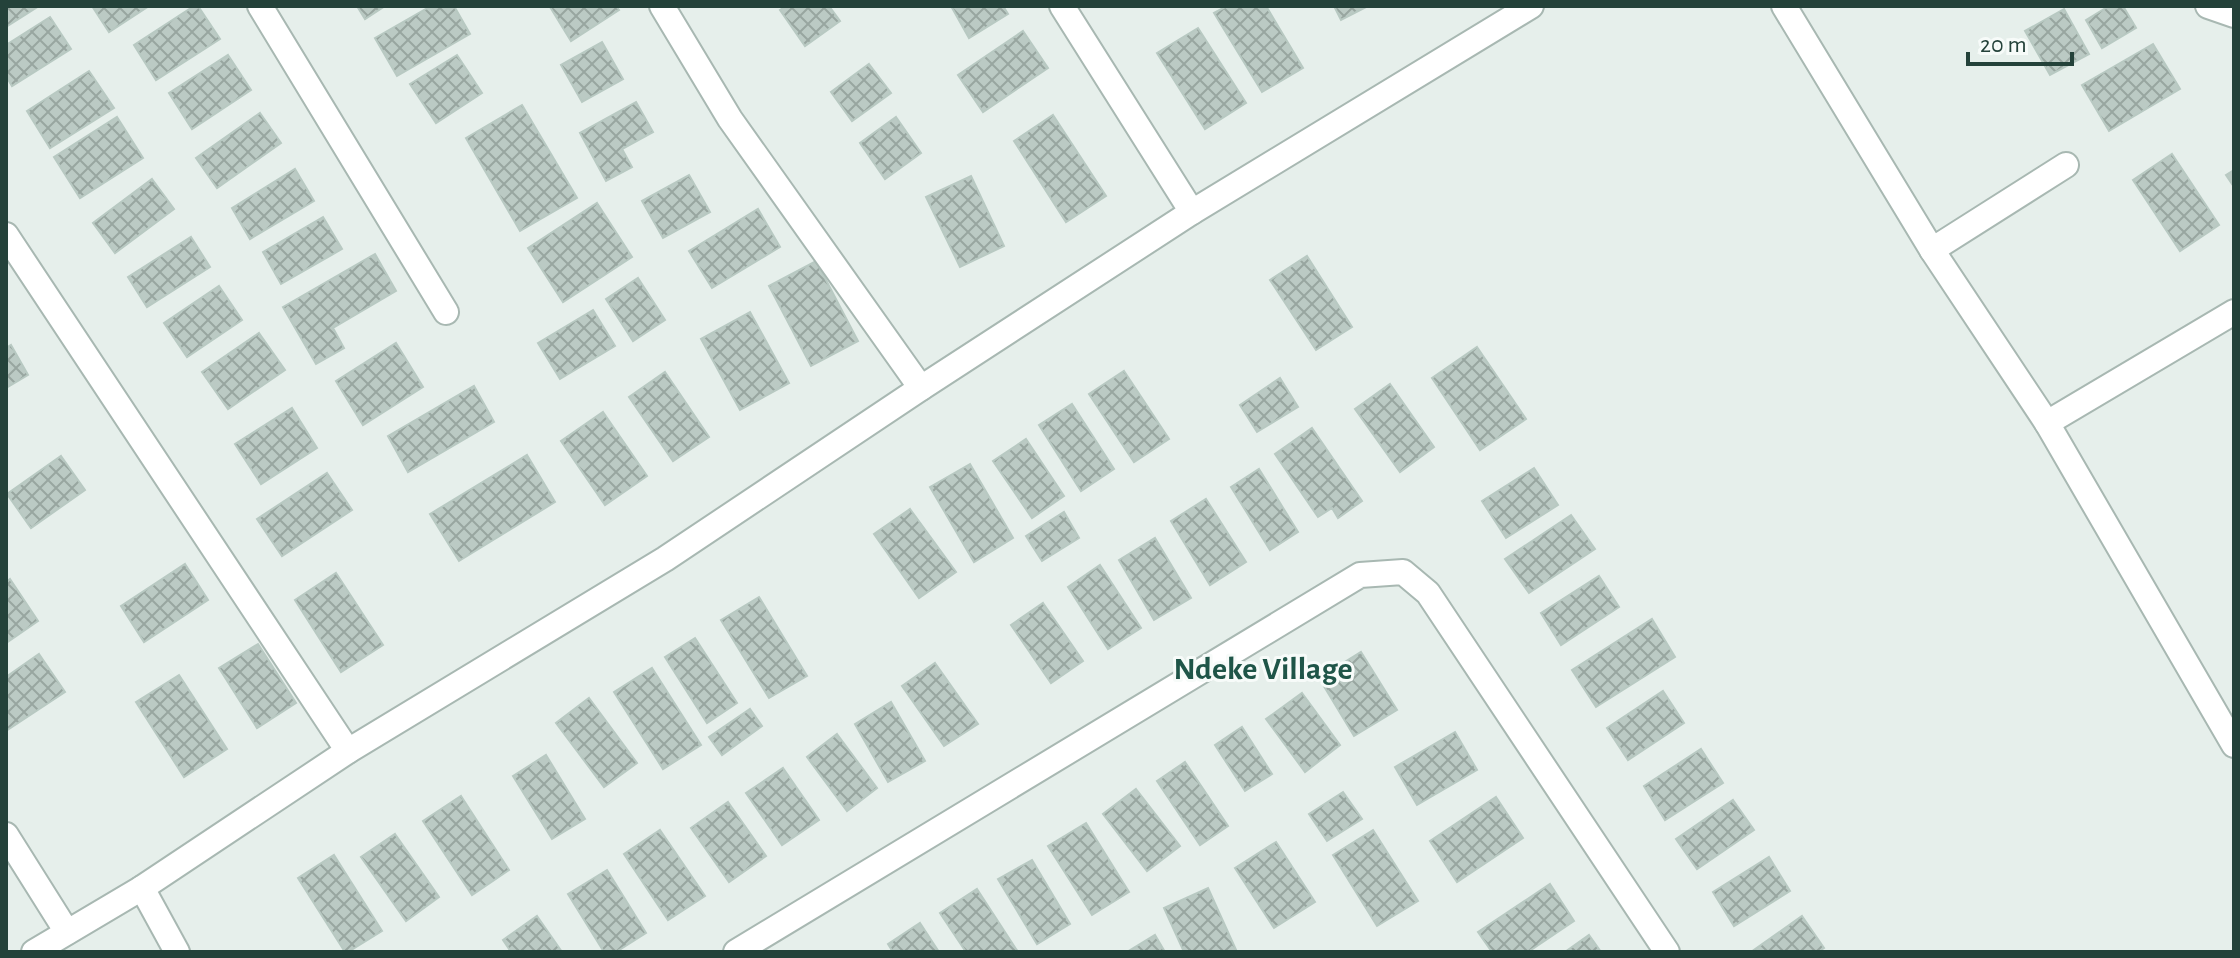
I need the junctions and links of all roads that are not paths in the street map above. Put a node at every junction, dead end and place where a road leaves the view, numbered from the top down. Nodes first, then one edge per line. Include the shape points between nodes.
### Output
1 (260, 6) edge
2 (662, 6) edge
3 (1062, 6) edge
4 (1531, 6) edge
5 (1784, 6) edge
6 (2208, 6) edge
7 (2234, 15) edge
8 (2066, 165) dead end
9 (1192, 212) junction
10 (6, 235) edge
11 (1932, 250) junction
12 (446, 312) dead end
13 (2234, 312) edge
14 (921, 388) junction
15 (2047, 423) junction
16 (2234, 745) edge
17 (348, 751) junction
18 (6, 835) edge
19 (142, 888) junction
20 (67, 932) junction
21 (34, 952) edge
22 (177, 952) edge
23 (736, 952) edge
24 (1667, 952) edge

1 - 12 street
2 - 14 street via 730,119
3 - 9 street
4 - 9 street
5 - 11 street
6 - 7 street
8 - 11 street
9 - 14 street
10 - 17 street
11 - 15 street
13 - 15 street
14 - 17 street via 665,559
15 - 16 street
17 - 19 street
18 - 20 street
19 - 20 street
19 - 22 street
20 - 21 street
23 - 24 street via 1360,575 1403,572 1428,593

